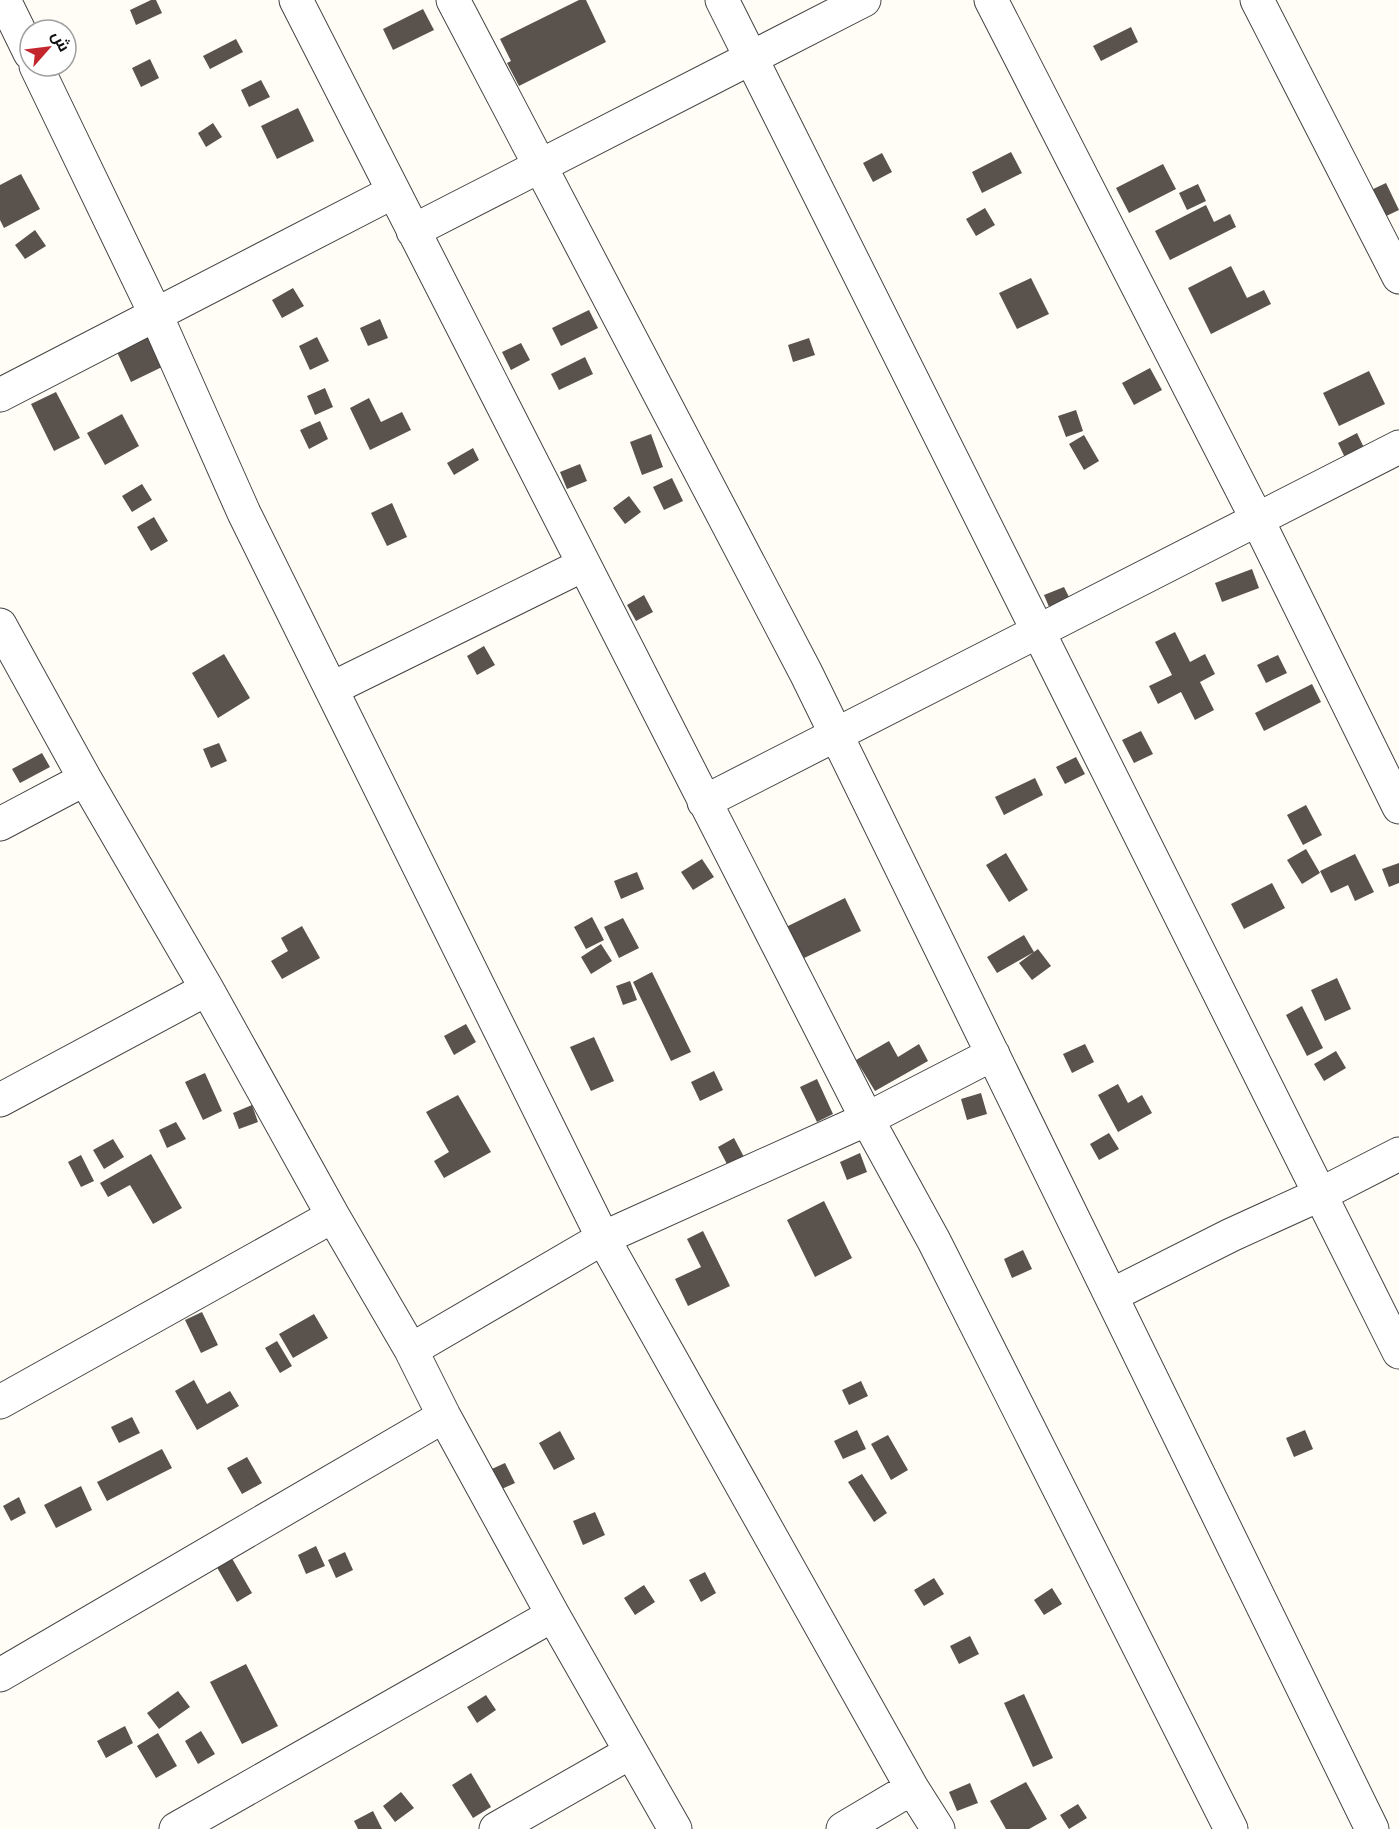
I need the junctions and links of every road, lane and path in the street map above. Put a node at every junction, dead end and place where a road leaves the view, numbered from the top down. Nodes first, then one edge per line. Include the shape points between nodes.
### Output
1 (4, 0) edge
2 (296, 0) edge
3 (453, 0) edge
4 (722, 0) edge
5 (864, 0) edge
6 (991, 0) edge
7 (1257, 0) edge
8 (18, 29) edge
9 (751, 57) junction
10 (42, 78) edge
11 (540, 166) junction
12 (393, 192) junction
13 (413, 231) junction
14 (1399, 277) edge
15 (156, 315) junction
16 (0, 395) edge
17 (1399, 447) edge
18 (1257, 519) junction
19 (584, 565) junction
20 (0, 625) edge
21 (1038, 630) junction
22 (332, 689) junction
23 (836, 733) junction
24 (85, 779) junction
25 (704, 802) junction
26 (1399, 807) edge
27 (0, 824) edge
28 (207, 990) junction
29 (993, 1054) junction
30 (0, 1100) edge
31 (867, 1119) junction
32 (1399, 1154) edge
33 (1321, 1194) junction
34 (333, 1216) junction
35 (603, 1239) junction
36 (1112, 1295) junction
37 (411, 1350) junction
38 (1399, 1352) edge
39 (0, 1402) edge
40 (444, 1416) junction
41 (553, 1615) junction
42 (0, 1675) edge
43 (631, 1752) junction
44 (912, 1788) junction
45 (176, 1829) edge
46 (496, 1829) edge
47 (675, 1829) edge
48 (843, 1829) edge
49 (938, 1829) edge
50 (1231, 1829) edge
51 (1372, 1829) edge

1 - 8 street
2 - 12 street
3 - 11 street
4 - 9 street
5 - 9 street
6 - 18 street
7 - 14 street
9 - 11 street
9 - 21 street
10 - 15 street
11 - 13 street
11 - 23 street
12 - 13 street
12 - 15 street
13 - 19 street
15 - 16 street
15 - 22 street via 244,513
17 - 18 street
18 - 21 street
18 - 26 street
19 - 22 street
19 - 25 street
20 - 24 street
21 - 23 street
21 - 33 street
22 - 35 street
23 - 25 street
23 - 29 street
24 - 27 street
24 - 28 street
25 - 31 street
28 - 30 street
28 - 34 street
29 - 31 street
29 - 36 street
31 - 35 street
31 - 50 street via 934,1241
32 - 33 street
33 - 36 street
33 - 38 street
34 - 37 street
34 - 39 street
35 - 37 street
35 - 44 street
36 - 51 street
37 - 40 street
40 - 41 street
40 - 42 street
41 - 43 street
41 - 45 street
43 - 46 street
43 - 47 street
44 - 48 street
44 - 49 street

